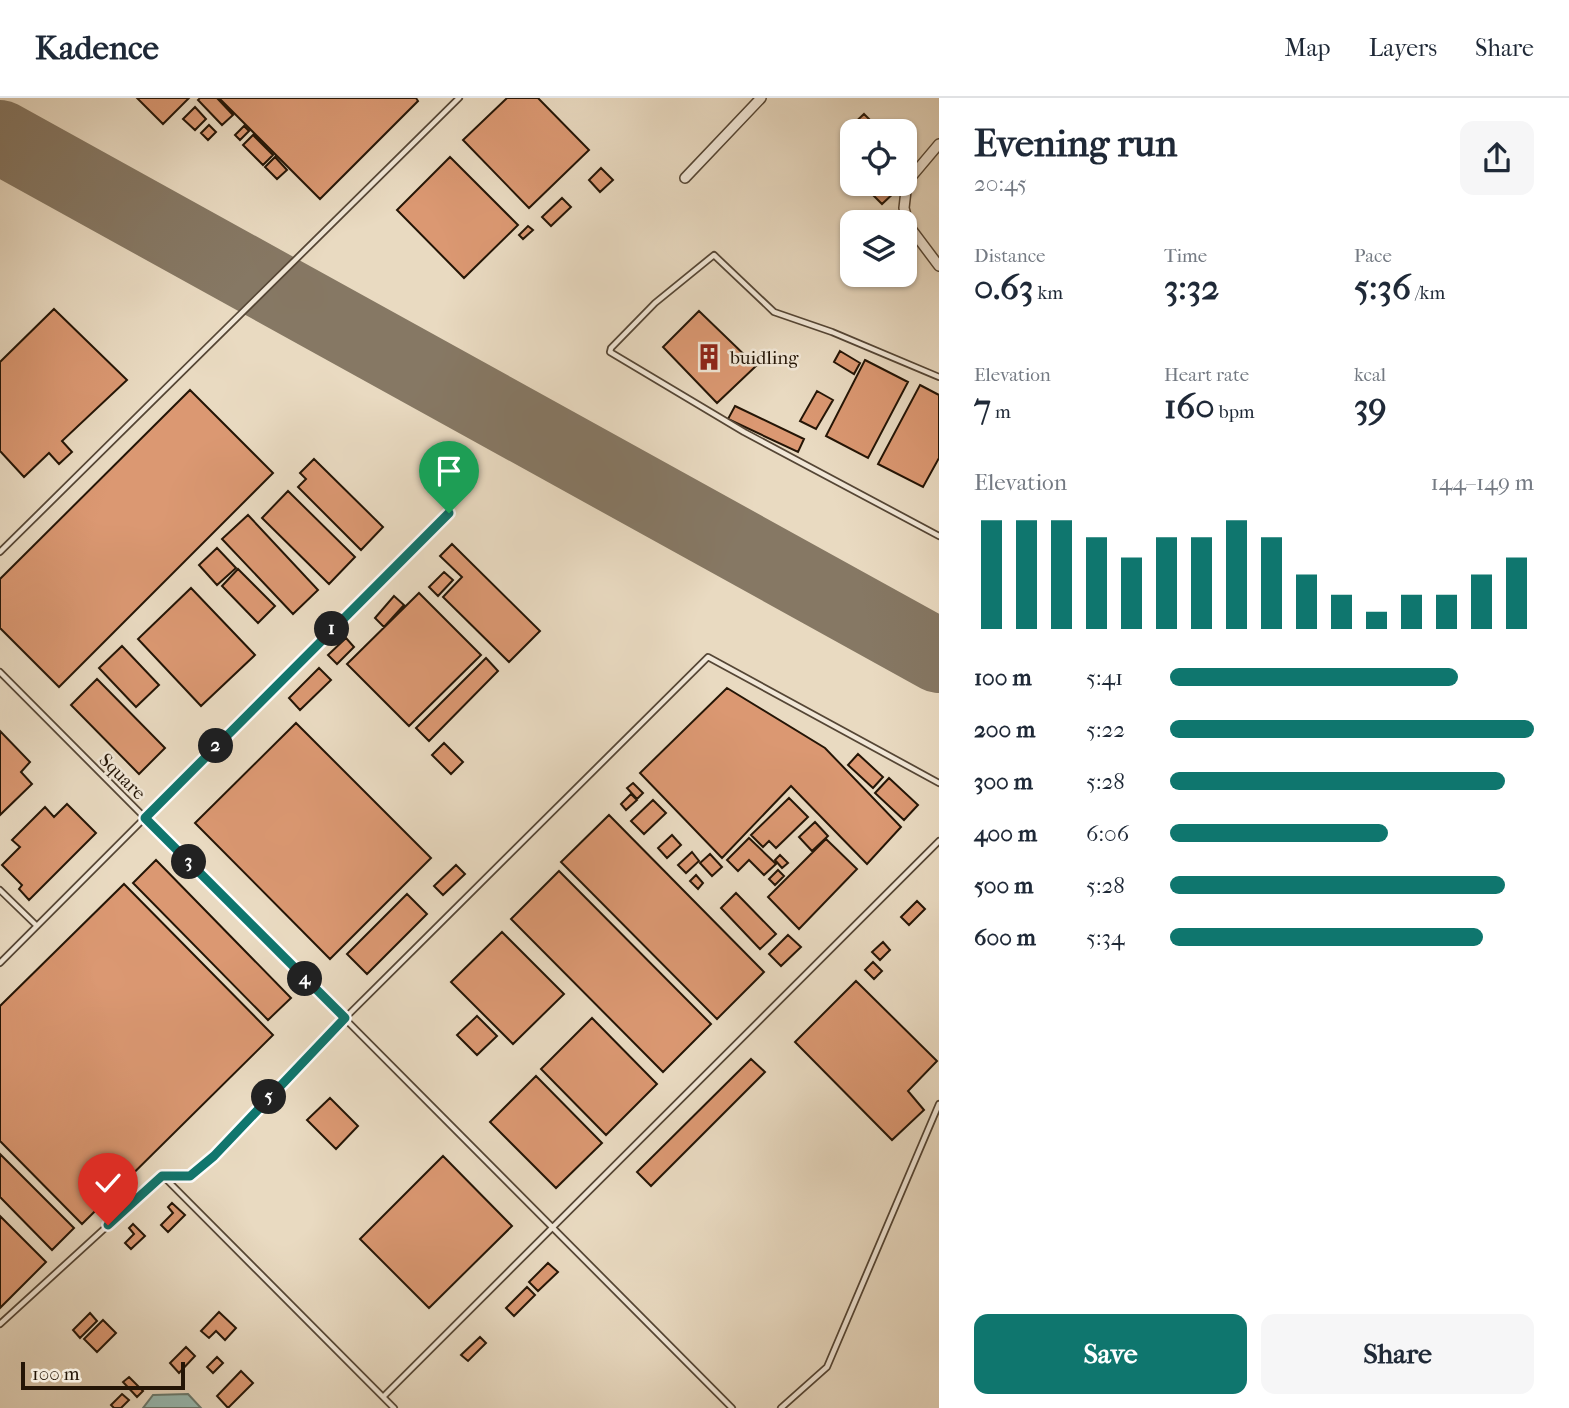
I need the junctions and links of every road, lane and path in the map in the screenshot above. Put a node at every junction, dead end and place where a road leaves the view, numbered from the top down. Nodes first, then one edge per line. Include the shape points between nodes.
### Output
1 (459, 98) edge
2 (761, 98) edge
3 (939, 144) edge
4 (685, 178) dead end
5 (939, 266) edge
6 (939, 377) edge
7 (449, 513) dead end
8 (939, 536) edge
9 (0, 552) edge
10 (0, 672) edge
11 (939, 783) edge
12 (145, 818) junction
13 (939, 841) edge
14 (0, 890) edge
15 (37, 926) junction
16 (0, 963) edge
17 (345, 1018) junction
18 (939, 1104) edge
19 (162, 1176) junction
20 (552, 1227) junction
21 (0, 1324) edge
22 (383, 1397) junction
23 (394, 1408) edge
24 (732, 1408) edge
25 (781, 1408) edge

1 - 9 lane
2 - 4 street
3 - 5 street via 907,182 904,208 909,226
6 - 8 lane via 774,312 714,255 655,303 610,352 744,432
7 - 12 lane
10 - 12 lane, Square
11 - 17 lane via 708,657
12 - 15 lane
12 - 17 lane, Square
13 - 20 lane
14 - 15 lane
15 - 16 lane
17 - 19 lane via 198,1170 190,1176
17 - 20 lane, Square
18 - 25 lane via 827,1367
19 - 21 lane
19 - 22 lane
20 - 22 lane
20 - 24 lane, Square
22 - 23 lane

